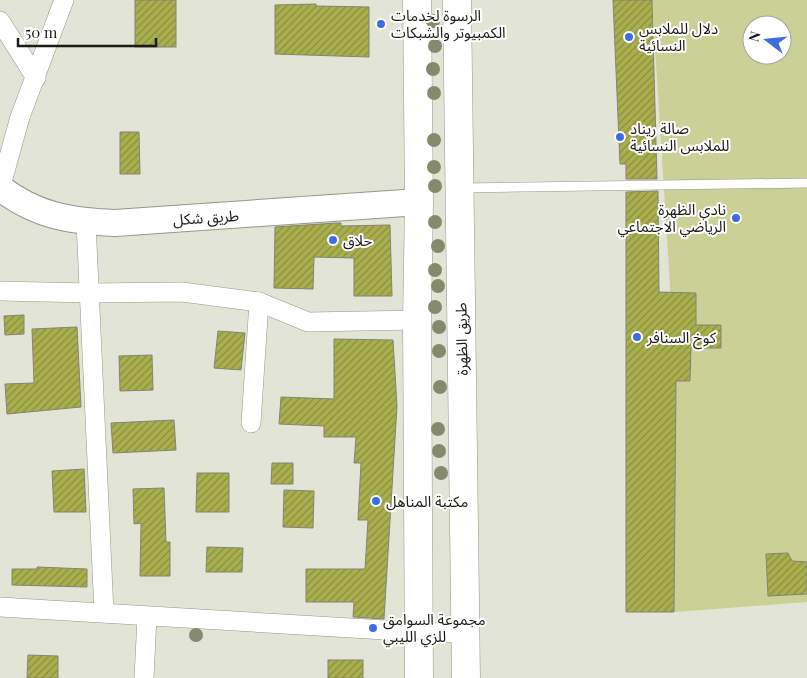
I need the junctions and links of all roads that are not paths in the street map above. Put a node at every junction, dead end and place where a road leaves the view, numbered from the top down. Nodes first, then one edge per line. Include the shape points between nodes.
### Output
1 (64, 0) edge
2 (416, 0) edge
3 (457, 0) edge
4 (0, 21) edge
5 (36, 78) junction
6 (807, 183) edge
7 (0, 188) edge
8 (459, 188) junction
9 (420, 202) junction
10 (86, 222) junction
11 (0, 291) edge
12 (89, 293) junction
13 (259, 302) junction
14 (417, 320) junction
15 (251, 423) dead end
16 (0, 607) edge
17 (104, 613) junction
18 (147, 617) junction
19 (419, 632) junction
20 (465, 633) junction
21 (144, 678) edge
22 (419, 678) edge
23 (466, 678) edge

1 - 5 street
2 - 9 main road
3 - 8 main road, طريق الظهرة
4 - 5 street
5 - 7 street via 20,117
6 - 8 lane
7 - 10 main road, طريق شكل via 38,211
8 - 20 main road, طريق الظهرة
9 - 10 main road, طريق شكل
9 - 14 main road
10 - 12 street
11 - 12 street
12 - 13 street via 182,292
12 - 17 street
13 - 14 street via 308,322
13 - 15 street
14 - 19 main road
16 - 17 street
17 - 18 street
18 - 19 street
18 - 21 street
19 - 20 street
19 - 22 main road
20 - 23 main road, طريق الظهرة

